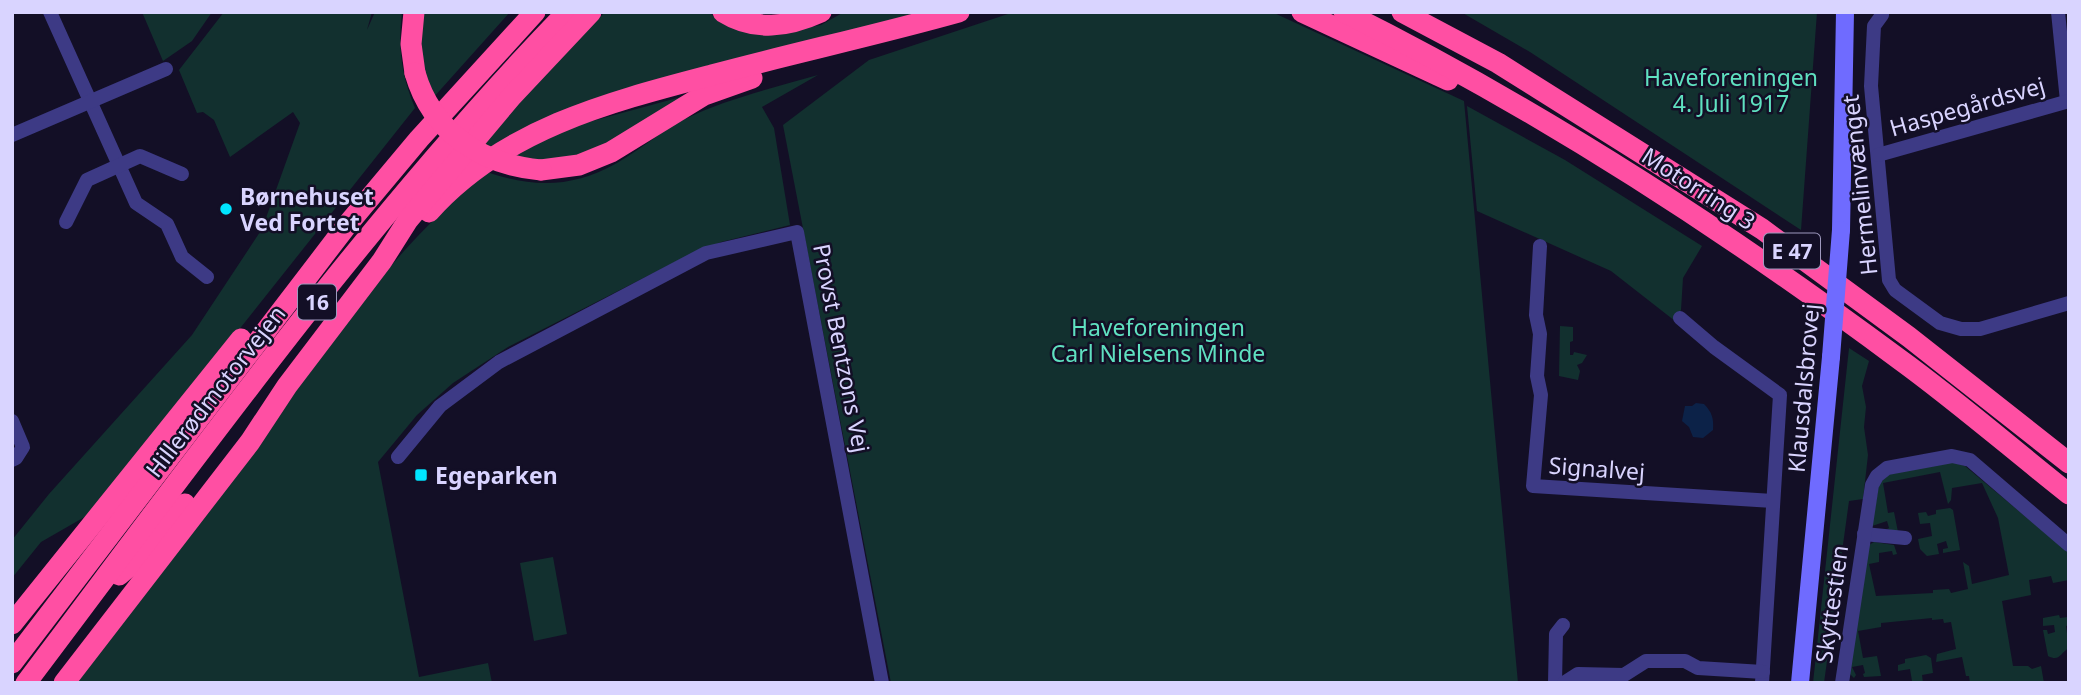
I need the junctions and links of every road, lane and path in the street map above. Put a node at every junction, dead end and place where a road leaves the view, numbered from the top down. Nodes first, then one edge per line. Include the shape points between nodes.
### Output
1 (50, 12) edge
2 (414, 12) edge
3 (533, 12) edge
4 (567, 12) edge
5 (591, 12) edge
6 (723, 12) edge
7 (821, 12) edge
8 (959, 12) edge
9 (1302, 12) edge
10 (1344, 12) edge
11 (1402, 12) edge
12 (1429, 12) edge
13 (1845, 12) edge
14 (2058, 12) edge
15 (1882, 15) dead end
16 (915, 25) junction
17 (1498, 63) junction
18 (166, 69) dead end
19 (90, 101) junction
20 (2068, 101) edge
21 (12, 135) edge
22 (1580, 142) junction
23 (1878, 155) junction
24 (119, 164) junction
25 (182, 174) dead end
26 (66, 222) dead end
27 (347, 225) junction
28 (1540, 246) dead end
29 (382, 261) junction
30 (207, 277) dead end
31 (2069, 303) edge
32 (1680, 318) dead end
33 (287, 386) junction
34 (12, 421) edge
35 (398, 457) dead end
36 (12, 460) edge
37 (2069, 463) edge
38 (2069, 494) edge
39 (1773, 501) junction
40 (1864, 534) junction
41 (1905, 538) dead end
42 (2069, 545) edge
43 (83, 607) junction
44 (12, 624) edge
45 (1563, 625) dead end
46 (12, 663) edge
47 (1763, 677) edge
48 (1847, 682) edge
49 (26, 683) edge
50 (64, 683) edge
51 (881, 683) edge
52 (1555, 683) edge
53 (1563, 683) edge
54 (1800, 683) edge

1 - 19 street
2 - 16 highway, bridge via 411,44 415,73 442,125 493,160 541,170 579,165 611,152 726,86
3 - 27 highway, Hillerødmotorvejen / 16
4 - 43 highway, Hillerødmotorvejen / 16 via 437,153 359,247
5 - 29 highway via 512,96 408,220
6 - 7 highway via 744,23 772,26
8 - 16 highway
9 - 22 highway
10 - 22 highway, Motorring 3 / E 47 via 1421,50
11 - 17 highway, Motorring 3 / E 47
12 - 17 highway
13 - 54 street, Klausdalsbrovej, bridge via 1841,230
14 - 20 street
15 - 23 street, Hermelinvænget via 1874,26 1871,44
16 - 29 highway via 631,97 543,128 472,172
17 - 37 highway, Motorring 3 / E 47 via 1762,229
18 - 19 street
19 - 21 street
19 - 24 street
20 - 23 street, Haspegårdsvej
22 - 38 highway, Motorring 3 / E 47 via 1738,245 1900,360
23 - 31 street, Hermelinvænget via 1889,280 1895,290 1940,323 1961,329 1980,329
24 - 25 street via 140,156
24 - 26 street via 87,180
24 - 30 street via 136,203 167,223 182,257
27 - 44 highway via 298,269
27 - 46 highway, Hillerødmotorvejen / 16
28 - 39 street, Signalvej via 1536,315 1541,334 1537,376 1541,396 1534,486
29 - 33 highway
32 - 39 street via 1780,395
33 - 43 highway via 141,556
33 - 50 highway via 250,442
34 - 36 street via 23,447
35 - 51 street, Provst Bentzons Vej via 440,406 499,362 706,253 797,232
39 - 47 street
40 - 41 street, Skyttestien
40 - 42 street, Skyttestien via 1877,476 1887,468 1952,456 1970,460
40 - 48 street, Skyttestien
43 - 49 highway, Hillerødmotorvejen / 16
45 - 52 street via 1556,634
47 - 53 street via 1685,662 1646,661 1624,675 1578,674

